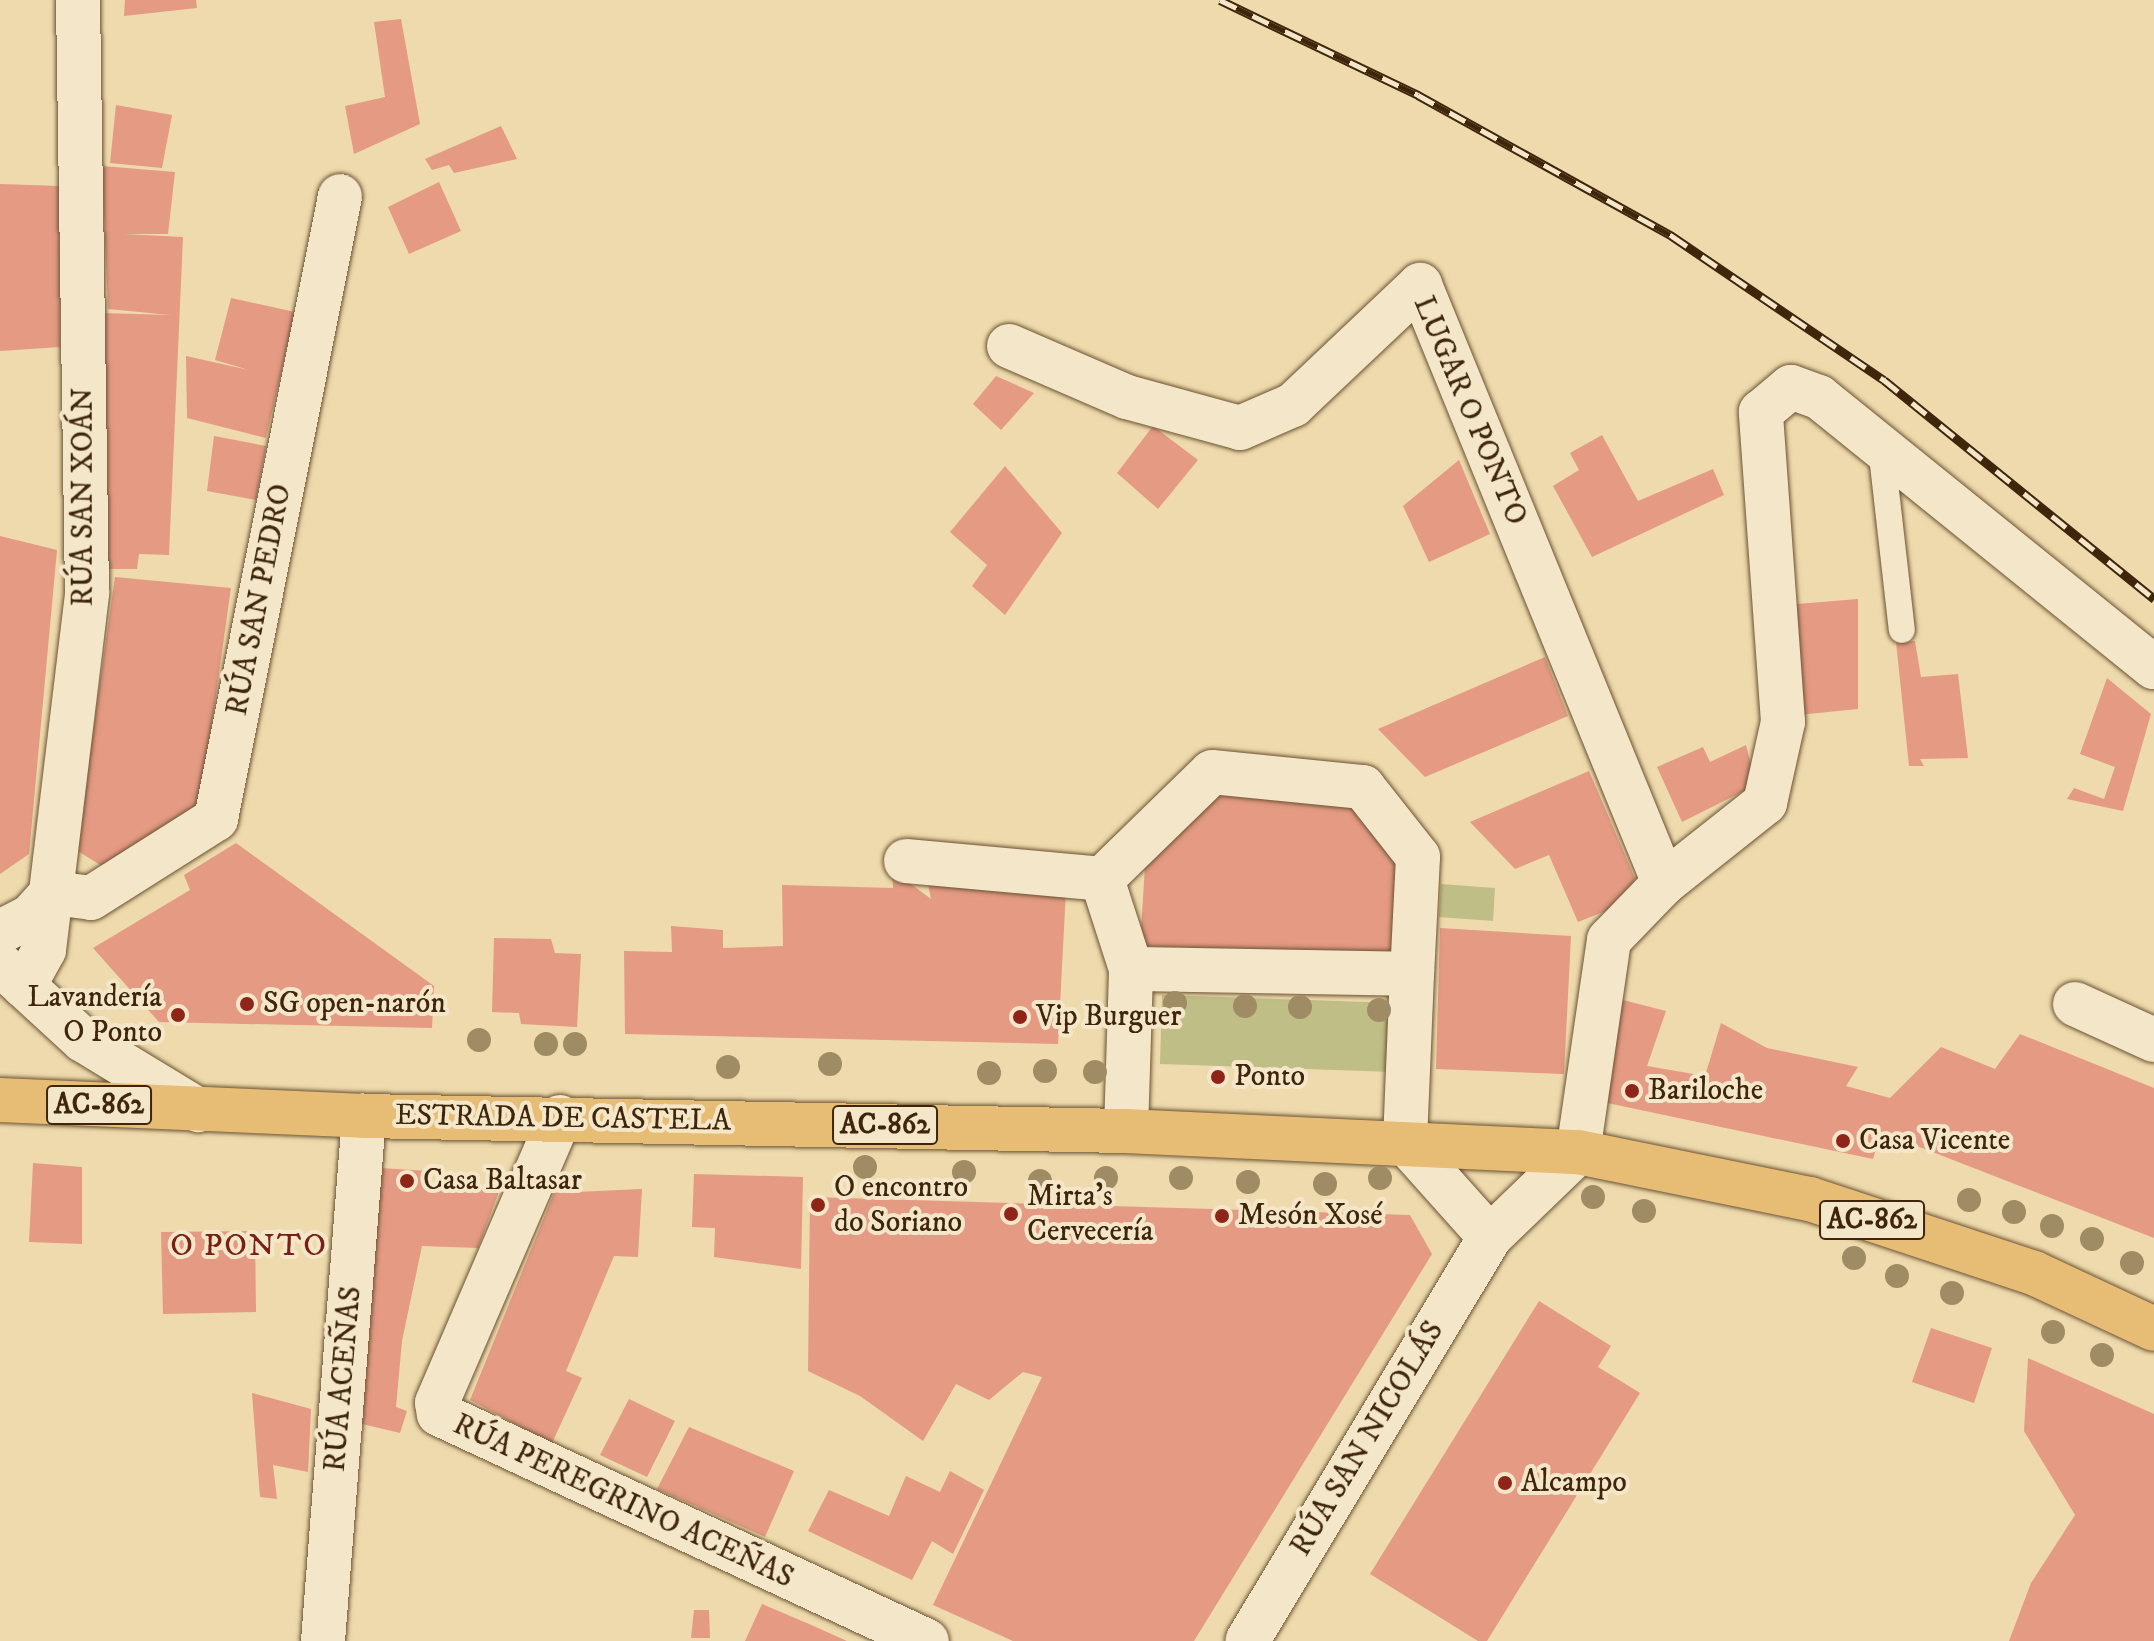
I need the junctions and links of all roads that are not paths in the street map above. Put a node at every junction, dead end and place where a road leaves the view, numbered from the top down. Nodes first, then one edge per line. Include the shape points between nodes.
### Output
1 (78, 0) edge
2 (340, 196) dead end
3 (1009, 346) dead end
4 (1881, 447) junction
5 (1902, 630) dead end
6 (2154, 667) edge
7 (906, 861) dead end
8 (1102, 879) junction
9 (1664, 883) junction
10 (52, 893) junction
11 (0, 932) edge
12 (1131, 969) junction
13 (1412, 974) junction
14 (8, 984) edge
15 (2075, 1004) dead end
16 (2154, 1040) edge
17 (0, 1100) edge
18 (198, 1110) junction
19 (364, 1116) junction
20 (560, 1117) junction
21 (1126, 1131) junction
22 (1405, 1142) junction
23 (1578, 1152) junction
24 (1490, 1237) junction
25 (2154, 1329) edge
26 (920, 1640) edge
27 (323, 1641) edge
28 (1247, 1641) edge

1 - 10 street, RÚA SAN XOÁN via 87,593
2 - 10 street, RÚA SAN PEDRO via 216,819 91,898
3 - 9 street, LUGAR O PONTO via 1127,397 1240,428 1293,405 1420,285
4 - 5 lane
4 - 6 street
4 - 9 street via 1819,397 1791,387 1761,412 1783,722 1765,803
7 - 8 street
8 - 12 street
8 - 13 street via 1212,772 1363,787 1418,857
9 - 23 street via 1609,940
10 - 11 street via 31,916
10 - 14 street, RÚA SAN XOÁN via 44,950
12 - 13 street
12 - 21 street
13 - 22 street
14 - 18 street via 83,1040
15 - 16 street
17 - 18 main road, ESTRADA DE CASTELA / AC-862
18 - 19 main road, ESTRADA DE CASTELA / AC-862
19 - 20 main road, ESTRADA DE CASTELA / AC-862
19 - 27 street, RÚA ACEÑAS
20 - 21 main road, ESTRADA DE CASTELA / AC-862
20 - 26 street, RÚA PEREGRINO ACEÑAS via 437,1403 439,1414
21 - 22 main road, ESTRADA DE CASTELA / AC-862
22 - 23 main road, ESTRADA DE CASTELA / AC-862
22 - 24 street
23 - 24 street, RÚA SAN NICOLÁS
23 - 25 main road, ESTRADA DE CASTELA / AC-862 via 1810,1199 2034,1273
24 - 28 street, RÚA SAN NICOLÁS

